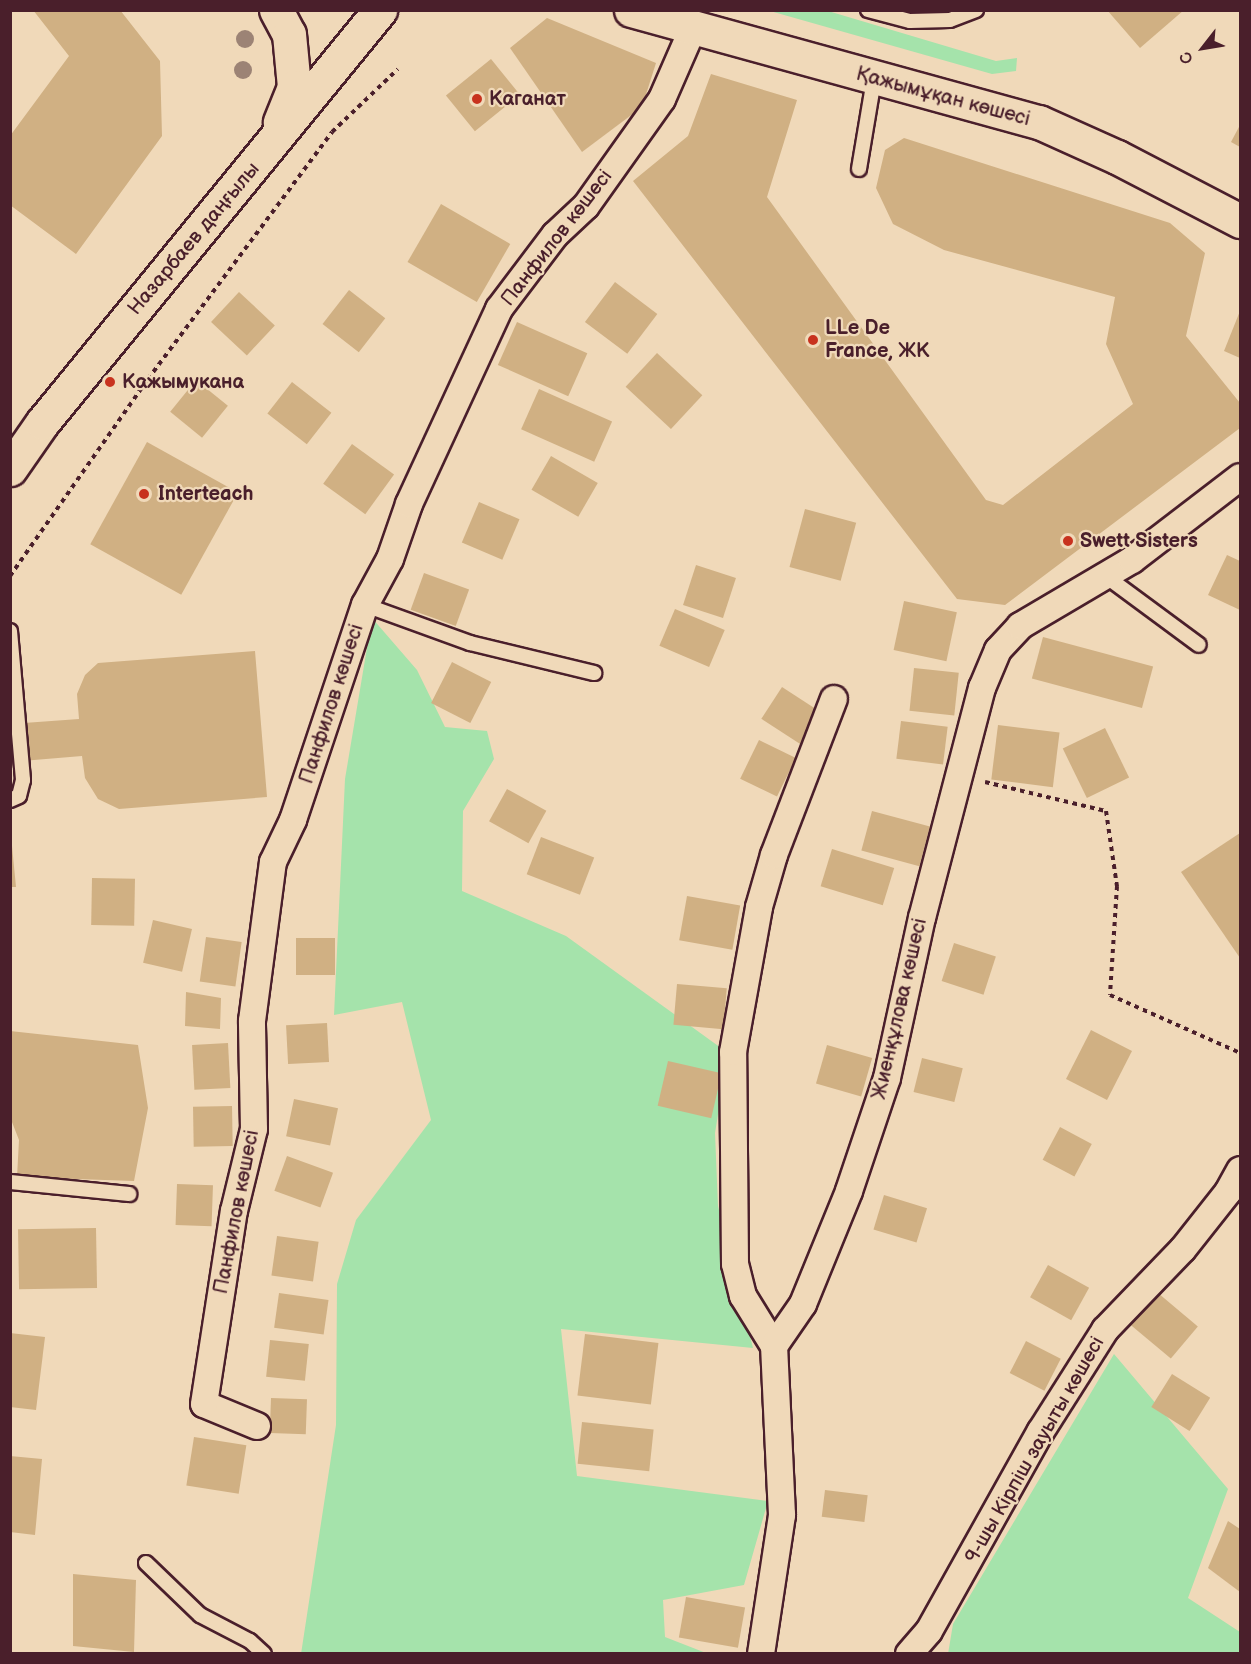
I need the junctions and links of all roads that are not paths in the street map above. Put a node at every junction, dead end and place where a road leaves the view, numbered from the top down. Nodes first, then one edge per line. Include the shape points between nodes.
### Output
1 (276, 10) edge
2 (380, 10) edge
3 (631, 10) edge
4 (868, 10) edge
5 (976, 10) edge
6 (693, 28) junction
7 (874, 79) junction
8 (271, 146) junction
9 (859, 169) dead end
10 (1240, 220) edge
11 (10, 469) edge
12 (1240, 477) edge
13 (1107, 577) junction
14 (364, 605) junction
15 (10, 631) edge
16 (1199, 645) dead end
17 (594, 673) dead end
18 (834, 699) dead end
19 (10, 800) edge
20 (1240, 1170) edge
21 (10, 1182) edge
22 (129, 1194) dead end
23 (774, 1346) junction
24 (257, 1426) dead end
25 (146, 1563) dead end
26 (264, 1653) edge
27 (761, 1653) edge
28 (909, 1653) edge

1 - 8 street via 289,34 294,87
2 - 8 street, Назарбаев даңғылы
3 - 6 street, Қажымұқан көшесі
4 - 5 lane via 910,21 950,20
6 - 7 street, Қажымұқан көшесі
6 - 14 street, Панфилов көшесі via 662,99 586,206 555,235 499,309 409,504 390,559
7 - 9 lane
7 - 10 street, Қажымұқан көшесі via 1039,122
8 - 11 street, Назарбаев даңғылы via 42,423
12 - 13 street, Жиенқұлова көшесі
13 - 16 lane
13 - 23 street, Жиенқұлова көшесі via 1020,626 998,650 982,688 922,918 887,1078 849,1191 803,1304
14 - 17 lane via 470,643
14 - 24 street, Панфилов көшесі via 293,820 271,874 252,1021 254,1129 234,1211 204,1404
15 - 19 lane via 23,780 19,796
18 - 23 street via 774,855 759,907 733,1052 735,1264 743,1296
20 - 28 street, 9-шы Кірпіш зауыты көшесі via 1228,1192 1183,1249 1105,1330 1041,1431 929,1631
21 - 22 lane
23 - 27 street via 782,1515
25 - 26 lane via 200,1615 250,1641

